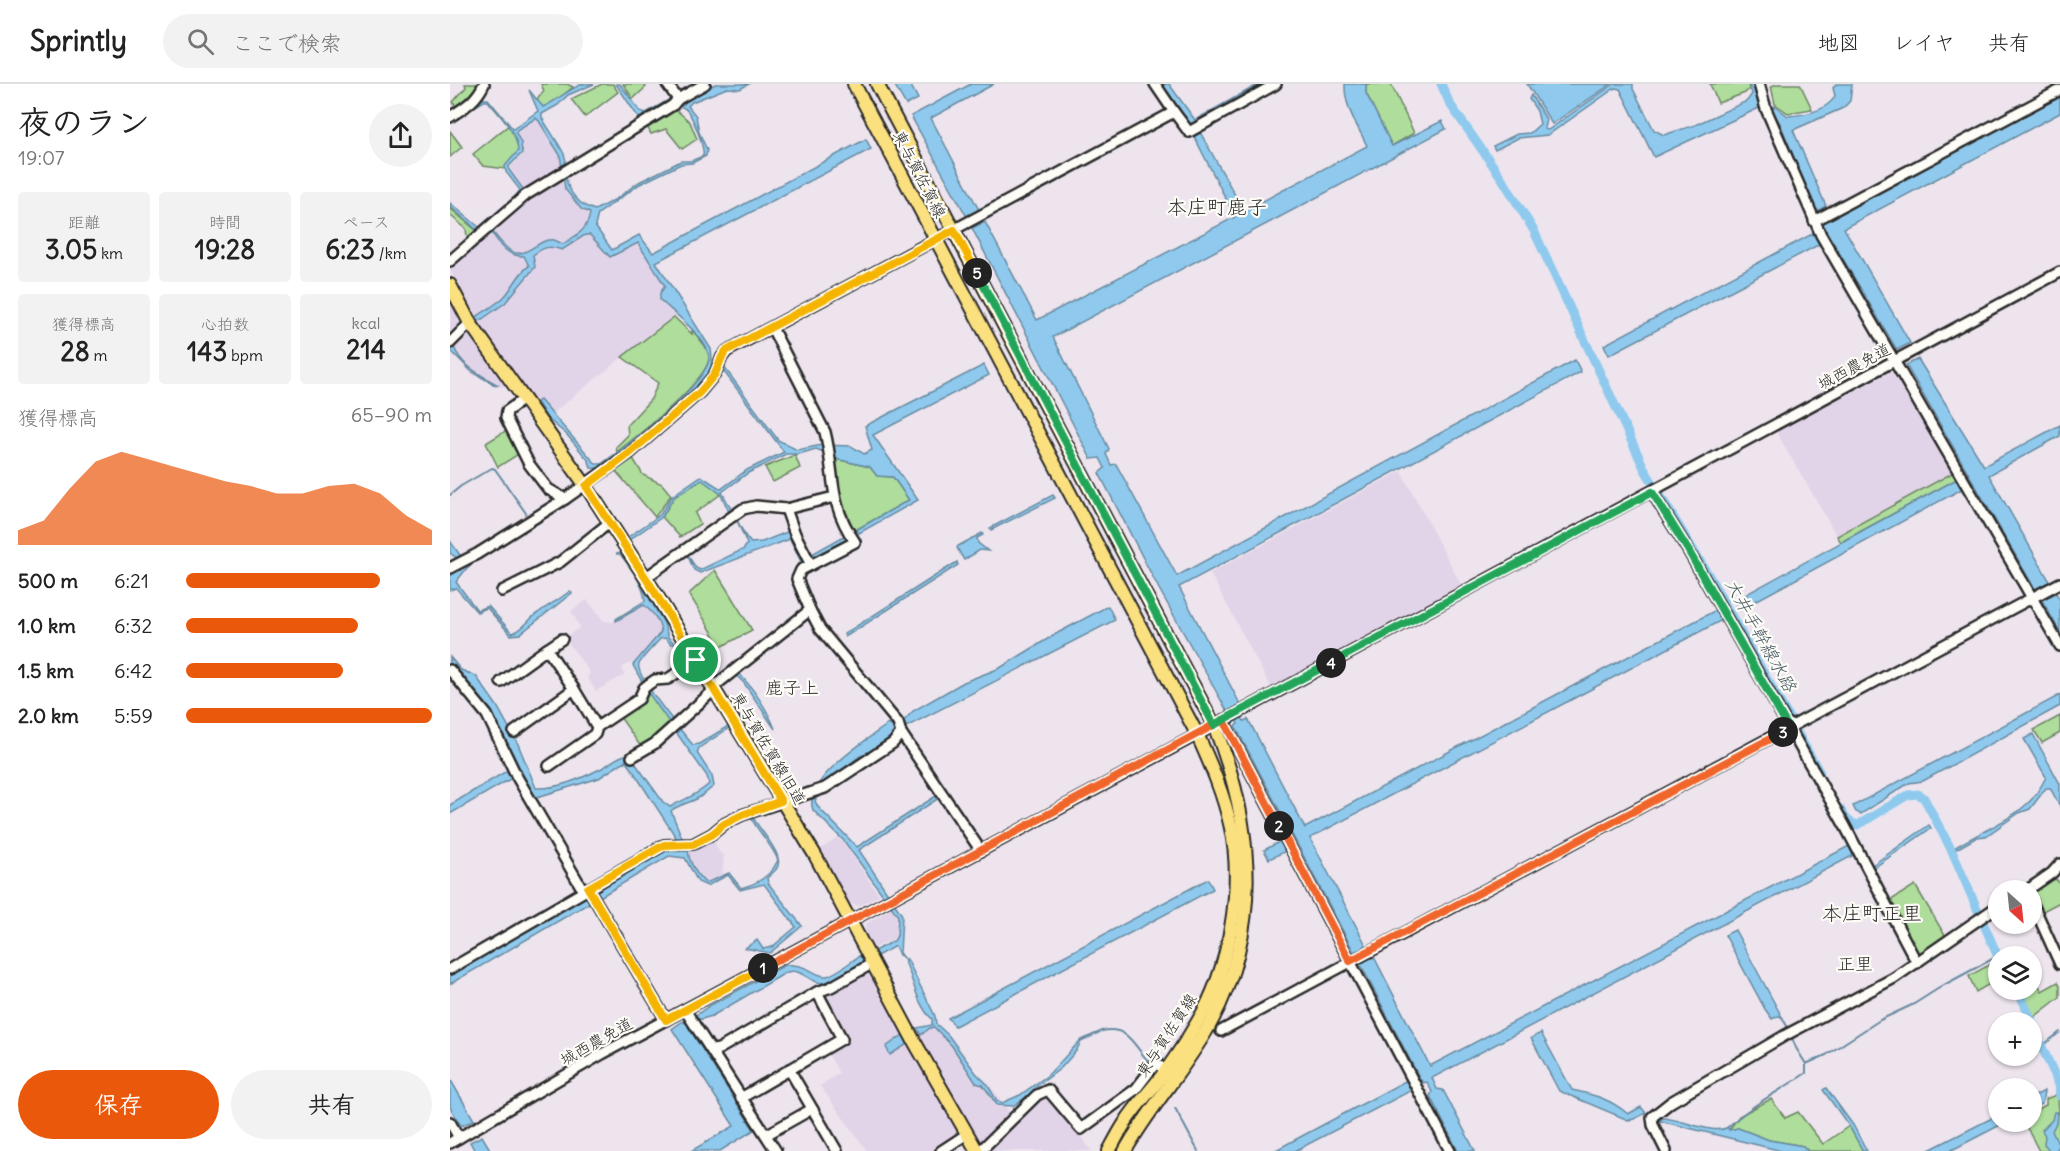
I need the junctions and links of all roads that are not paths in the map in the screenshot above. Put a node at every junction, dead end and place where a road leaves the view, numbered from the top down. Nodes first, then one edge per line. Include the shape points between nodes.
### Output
1 (484, 84) edge
2 (667, 84) edge
3 (703, 84) edge
4 (854, 84) edge
5 (877, 84) edge
6 (1155, 84) edge
7 (1276, 84) edge
8 (1759, 84) edge
9 (2060, 90) edge
10 (676, 102) junction
11 (1174, 112) junction
12 (450, 117) edge
13 (1814, 220) junction
14 (954, 230) junction
15 (935, 240) junction
16 (450, 261) edge
17 (2060, 272) edge
18 (450, 285) edge
19 (470, 323) junction
20 (772, 328) junction
21 (450, 343) edge
22 (1895, 361) junction
23 (524, 399) junction
24 (586, 486) junction
25 (1652, 492) junction
26 (834, 497) junction
27 (565, 499) junction
28 (786, 509) junction
29 (609, 523) junction
30 (809, 561) junction
31 (458, 564) edge
32 (645, 578) junction
33 (2060, 583) edge
34 (502, 591) dead end
35 (2033, 598) junction
36 (810, 610) junction
37 (562, 639) dead end
38 (2060, 646) edge
39 (547, 649) junction
40 (696, 660) junction
41 (450, 670) edge
42 (501, 682) dead end
43 (574, 689) junction
44 (713, 689) junction
45 (1228, 718) junction
46 (597, 727) junction
47 (1793, 727) junction
48 (514, 732) dead end
49 (901, 734) junction
50 (1197, 734) junction
51 (632, 757) dead end
52 (549, 766) dead end
53 (781, 801) junction
54 (1852, 817) dead end
55 (1845, 826) junction
56 (981, 851) junction
57 (2060, 864) edge
58 (2052, 873) junction
59 (2042, 880) edge
60 (2060, 880) edge
61 (586, 889) junction
62 (1988, 912) edge
63 (850, 921) junction
64 (2042, 924) edge
65 (1359, 957) junction
66 (873, 963) junction
67 (1917, 963) junction
68 (2060, 964) edge
69 (450, 969) edge
70 (817, 992) junction
71 (690, 1017) junction
72 (666, 1020) junction
73 (1221, 1031) dead end
74 (713, 1050) junction
75 (789, 1070) junction
76 (1166, 1071) junction
77 (741, 1098) junction
78 (812, 1109) junction
79 (450, 1122) edge
80 (967, 1134) junction
81 (766, 1135) junction
82 (459, 1138) junction
83 (450, 1143) edge
84 (776, 1151) edge
85 (837, 1151) edge
86 (941, 1151) edge
87 (979, 1151) edge
88 (1109, 1151) edge
89 (1125, 1151) edge
90 (1450, 1151) edge
91 (1666, 1151) edge

1 - 12 street via 471,104
2 - 10 street
3 - 10 street
4 - 15 main road, 東与賀佐賀線
5 - 14 main road, 東与賀佐賀線
6 - 11 street
7 - 11 street via 1189,132
8 - 13 street
9 - 13 street
10 - 16 street via 526,195
11 - 14 street
13 - 22 street
14 - 15 street
14 - 45 main road, 東与賀佐賀線
15 - 20 street
15 - 50 main road, 東与賀佐賀線
17 - 22 street, 城西農免道
18 - 19 main road, 東与賀佐賀線旧道
19 - 21 street
19 - 23 main road, 東与賀佐賀線旧道
20 - 24 street via 726,351 715,374 700,392
20 - 26 street via 817,413 828,444
22 - 25 street, 城西農免道
22 - 35 street
23 - 24 main road, 東与賀佐賀線旧道
23 - 27 street via 507,411 506,418 542,481
24 - 27 street
24 - 29 main road, 東与賀佐賀線旧道
25 - 45 street, 城西農免道
25 - 47 street
26 - 28 street
26 - 30 street via 855,542
27 - 31 street
28 - 30 street
28 - 32 street via 743,509
29 - 32 main road, 東与賀佐賀線旧道
29 - 34 street via 560,562
30 - 36 street via 797,579
32 - 40 main road, 東与賀佐賀線旧道
33 - 35 street
35 - 38 street
35 - 47 street
36 - 44 street
36 - 49 street via 820,629 898,723
37 - 39 street
39 - 42 street
39 - 43 street
40 - 44 main road, 東与賀佐賀線旧道
40 - 46 street via 668,679 646,686 639,699
41 - 61 street via 487,715 517,777
43 - 46 street
43 - 48 street
44 - 51 street via 654,744
44 - 53 main road, 東与賀佐賀線旧道
45 - 50 street, 城西農免道
45 - 65 street
45 - 89 main road, 東与賀佐賀線 via 1226,755 1244,828 1248,874 1244,929 1236,962 1209,1026
46 - 52 street via 595,734
47 - 55 street
47 - 65 street
49 - 53 street via 825,788
49 - 56 street
50 - 56 street, 城西農免道
50 - 76 main road, 東与賀佐賀線 via 1221,788 1232,830 1235,866 1231,927 1213,991
53 - 61 street via 742,815 693,844 664,845
53 - 63 main road, 東与賀佐賀線旧道
54 - 55 street
55 - 67 street
56 - 63 street, 城西農免道
57 - 58 street
58 - 59 street
58 - 60 street
61 - 69 street
61 - 72 street
62 - 67 street
63 - 66 main road, 東与賀佐賀線旧道
63 - 71 street, 城西農免道
64 - 68 street
65 - 73 street
65 - 90 street
66 - 70 street
66 - 80 main road, 東与賀佐賀線旧道
67 - 91 street via 1671,1102 1652,1117
70 - 74 street
70 - 75 street via 842,1039
71 - 72 street, 城西農免道
71 - 74 street
72 - 82 street, 城西農免道
74 - 77 street
75 - 77 street
75 - 78 street
76 - 87 street via 1156,1063 1136,1089 1081,1129 1048,1090 1037,1095
76 - 88 main road, 東与賀佐賀線 via 1125,1123
77 - 81 street
78 - 81 street
78 - 85 street
79 - 82 street
80 - 86 street
80 - 87 main road, 東与賀佐賀線旧道
81 - 84 street
82 - 83 street, 城西農免道

